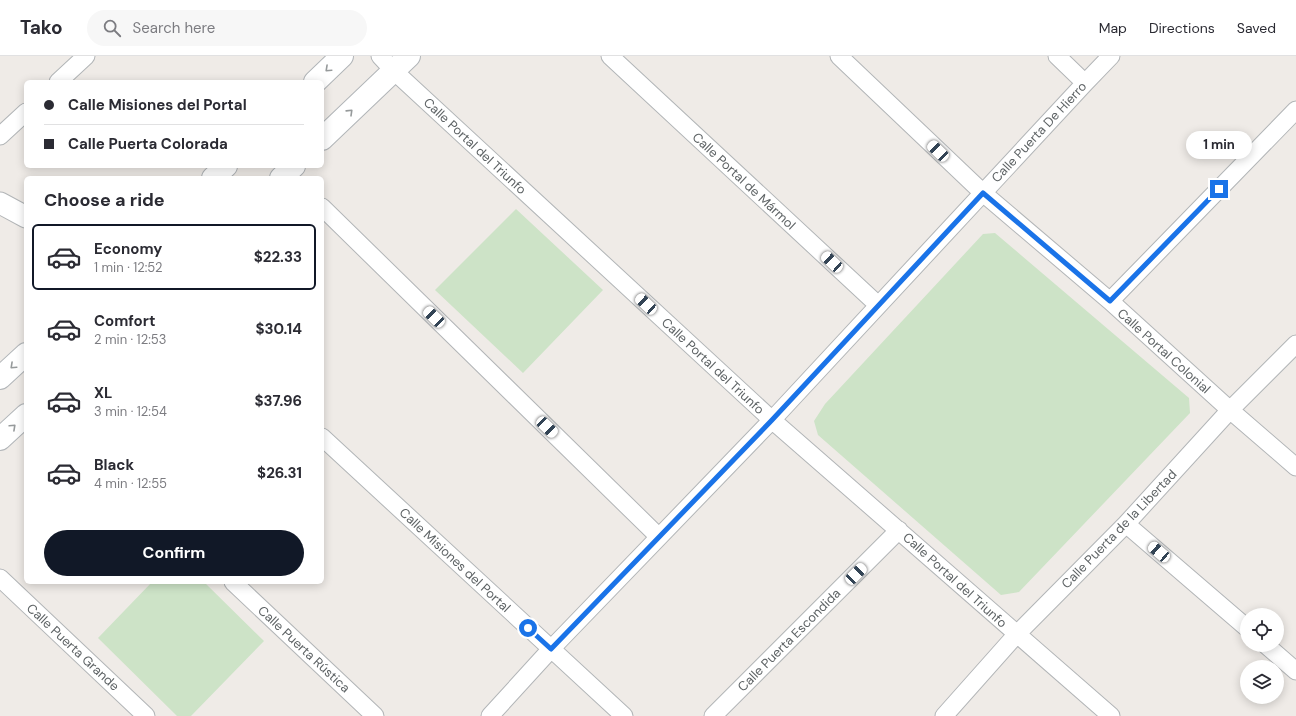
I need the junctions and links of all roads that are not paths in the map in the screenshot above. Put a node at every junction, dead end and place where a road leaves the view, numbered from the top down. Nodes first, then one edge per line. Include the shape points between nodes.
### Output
1 (86, 56) edge
2 (342, 56) edge
3 (409, 56) edge
4 (610, 56) edge
5 (839, 56) edge
6 (1058, 56) edge
7 (1111, 56) edge
8 (387, 63) edge
9 (60, 80) edge
10 (317, 80) edge
11 (1084, 83) junction
12 (1296, 110) edge
13 (24, 114) edge
14 (0, 136) edge
15 (324, 137) edge
16 (224, 168) edge
17 (215, 176) edge
18 (983, 193) junction
19 (0, 203) edge
20 (324, 209) edge
21 (24, 215) edge
22 (1110, 301) junction
23 (878, 305) junction
24 (1296, 344) edge
25 (24, 356) edge
26 (0, 378) edge
27 (1230, 410) junction
28 (24, 417) edge
29 (772, 420) junction
30 (0, 439) edge
31 (324, 439) edge
32 (1296, 467) edge
33 (1126, 524) junction
34 (900, 530) junction
35 (659, 537) junction
36 (0, 578) edge
37 (235, 584) edge
38 (1240, 622) edge
39 (1016, 635) junction
40 (551, 649) junction
41 (1274, 652) edge
42 (1296, 671) edge
43 (146, 716) edge
44 (375, 716) edge
45 (490, 716) edge
46 (624, 716) edge
47 (713, 716) edge
48 (944, 716) edge
49 (1111, 716) edge

1 - 9 street
2 -> 10 main road
3 - 8 main road
4 - 23 street, Calle Portal de Mármol
5 - 18 street, Calle Portal Colonial
6 - 11 street
7 - 11 street, Calle Puerta De Hierro
15 -> 8 main road
8 - 29 street, Calle Portal del Triunfo
11 - 18 street, Calle Puerta De Hierro
12 - 22 street
13 - 14 street
16 - 17 main road
18 - 22 street, Calle Portal Colonial
18 - 23 street, Calle Puerta De Hierro
19 - 21 street
20 - 35 street
22 - 27 street, Calle Portal Colonial
23 - 29 street, Calle Puerta De Hierro
24 - 27 street, Calle Puerta de la Libertad
25 -> 26 main road
27 - 32 street, Calle Portal Colonial
27 - 33 street, Calle Puerta de la Libertad
30 -> 28 main road
29 - 34 street, Calle Portal del Triunfo
29 - 35 street, Calle Puerta De Hierro
31 - 40 street, Calle Misiones del Portal
33 - 38 street
33 - 39 street, Calle Puerta de la Libertad
34 - 39 street, Calle Portal del Triunfo
34 - 47 street, Calle Puerta Escondida
35 - 40 street, Calle Puerta De Hierro
36 - 43 street, Calle Puerta Grande
37 - 44 street, Calle Puerta Rústica
39 - 48 street, Calle Puerta de la Libertad
39 - 49 street, Calle Portal del Triunfo
40 - 45 street, Calle Puerta De Hierro
40 - 46 street, Calle Misiones del Portal
41 - 42 street

